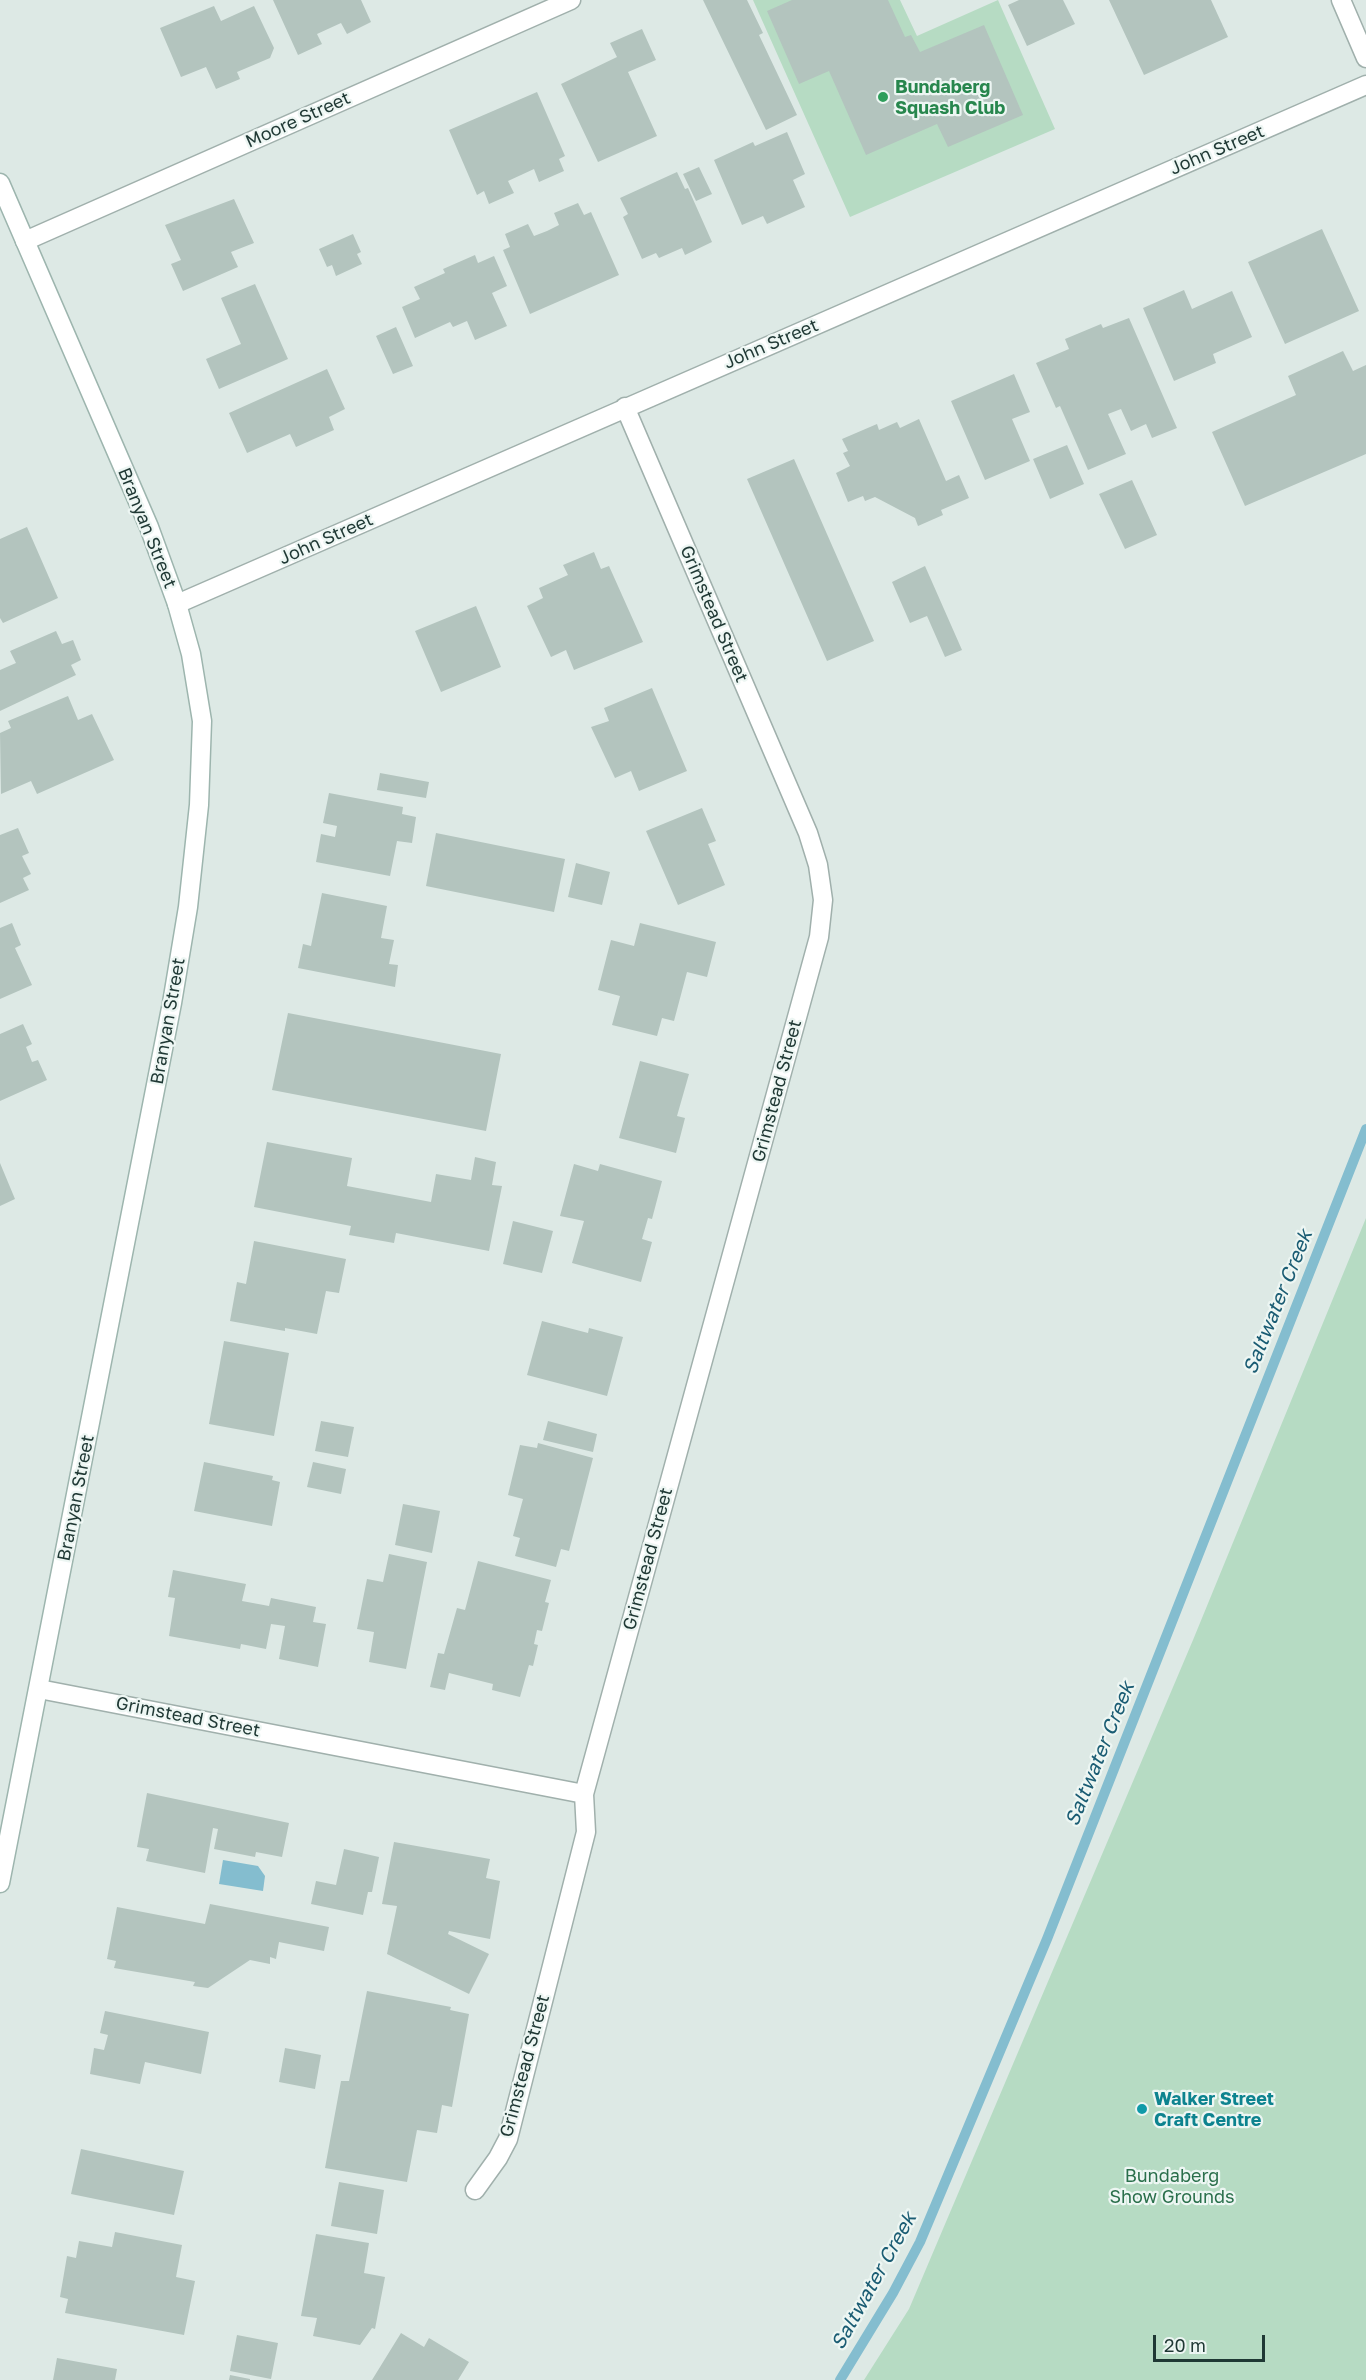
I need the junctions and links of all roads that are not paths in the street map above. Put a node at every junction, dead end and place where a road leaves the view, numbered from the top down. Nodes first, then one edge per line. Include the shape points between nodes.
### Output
1 (571, 0) edge
2 (1341, 0) edge
3 (1366, 58) edge
4 (1366, 85) edge
5 (0, 183) edge
6 (25, 241) junction
7 (625, 407) junction
8 (177, 604) junction
9 (39, 1689) junction
10 (584, 1794) junction
11 (0, 1883) edge
12 (474, 2190) dead end

1 - 6 street, Moore Street
2 - 3 street
4 - 7 street, John Street
5 - 6 street, Branyan Street
6 - 8 street, Branyan Street via 149,527
7 - 8 street, John Street
7 - 10 street, Grimstead Street via 808,833 823,900 819,937
8 - 9 street, Branyan Street via 191,654 202,721 200,805 188,907
9 - 10 street, Grimstead Street
9 - 11 street, Branyan Street
10 - 12 street, Grimstead Street via 586,1832 508,2139

